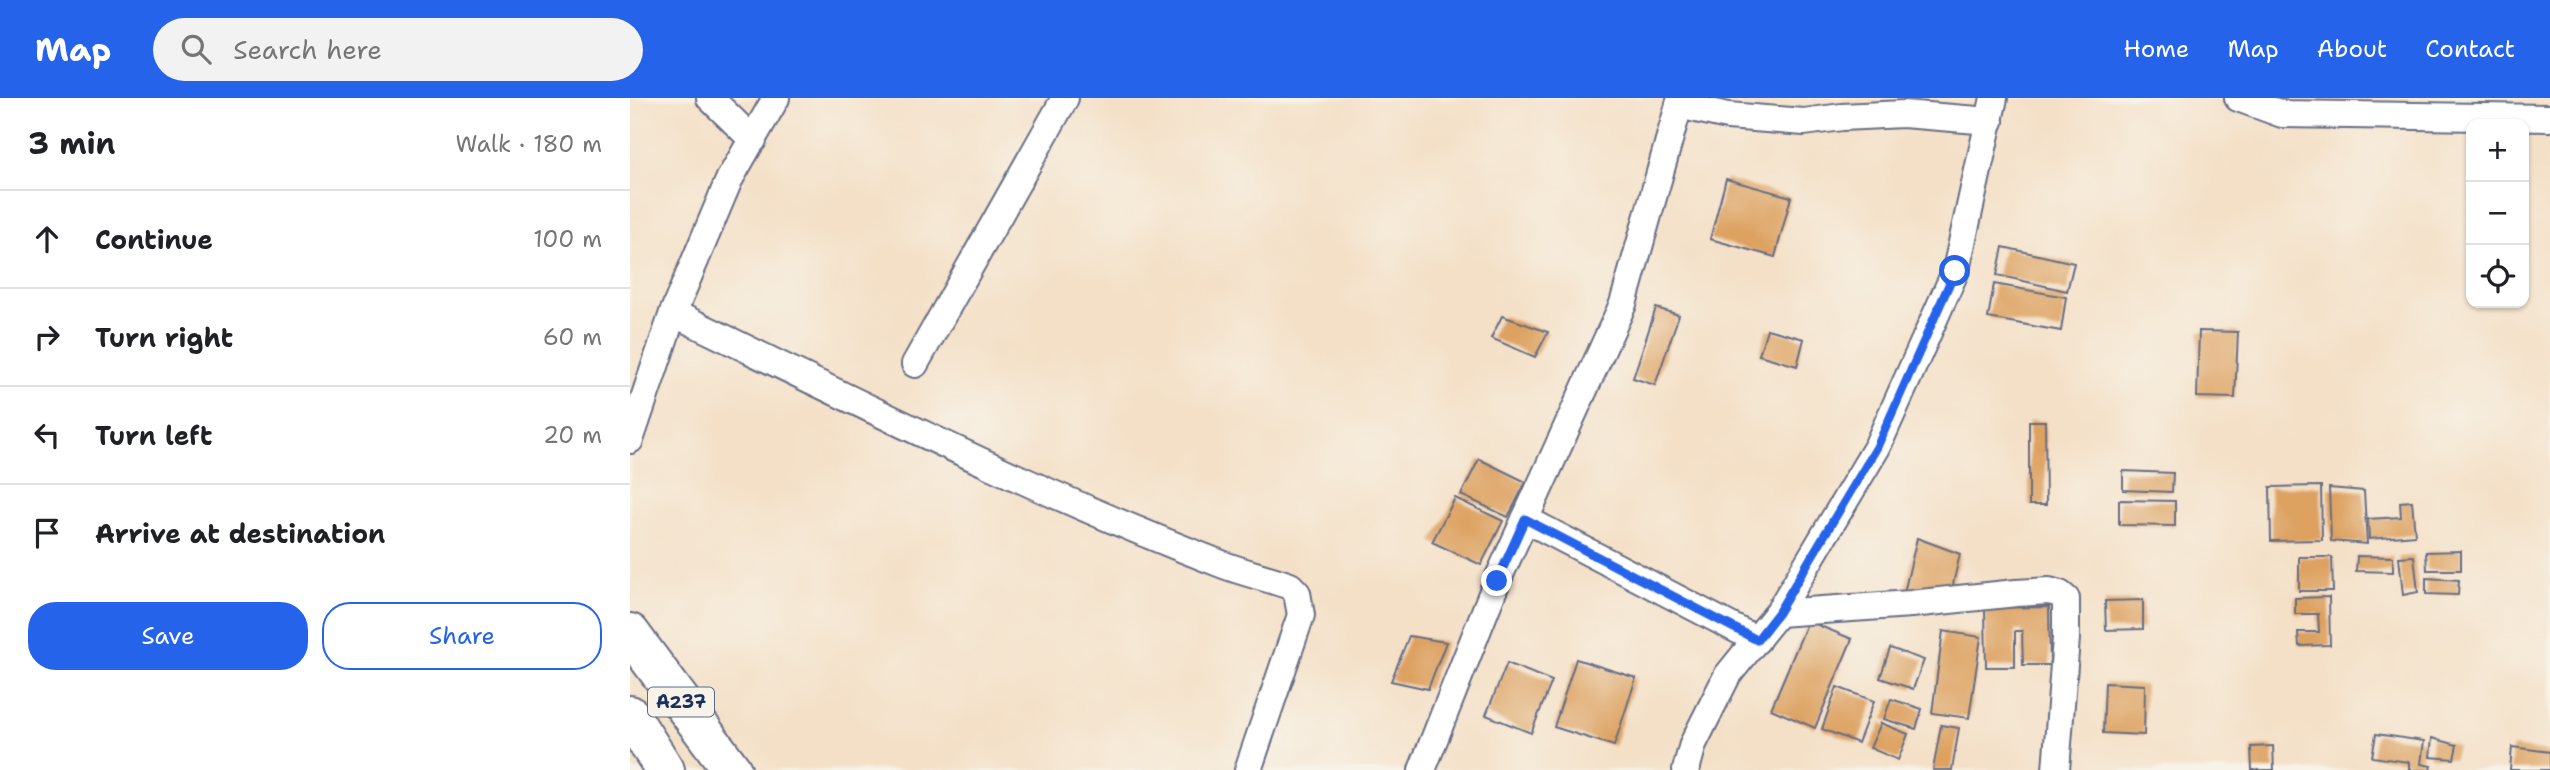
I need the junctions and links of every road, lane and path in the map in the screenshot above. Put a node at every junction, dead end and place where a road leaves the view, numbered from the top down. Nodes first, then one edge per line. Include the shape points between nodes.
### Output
1 (710, 98) edge
2 (776, 98) edge
3 (1065, 98) edge
4 (2238, 98) edge
5 (1680, 101) edge
6 (1844, 107) edge
7 (1992, 110) edge
8 (2550, 118) edge
9 (753, 140) junction
10 (673, 313) junction
11 (915, 364) dead end
12 (630, 440) edge
13 (1525, 519) junction
14 (1778, 613) junction
15 (630, 633) edge
16 (1757, 640) junction
17 (630, 715) edge
18 (665, 770) edge
19 (732, 770) edge
20 (1248, 770) edge
21 (1422, 770) edge
22 (1686, 770) edge
23 (2056, 770) edge

1 - 9 street
2 - 9 street
3 - 11 street
4 - 8 street via 2281,114
5 - 6 street via 1728,116 1804,122
5 - 13 street via 1623,304
6 - 7 street via 1903,114
7 - 14 street via 1955,271 1877,447
9 - 10 street via 729,180
10 - 12 street
10 - 20 street via 1094,511 1227,567 1290,586 1297,593 1301,615
13 - 16 street
13 - 21 street
14 - 16 street
14 - 23 street via 2016,593 2060,594 2066,599 2066,638
15 - 19 highway, A237
16 - 22 street via 1727,676 1693,744
17 - 18 highway, A237

